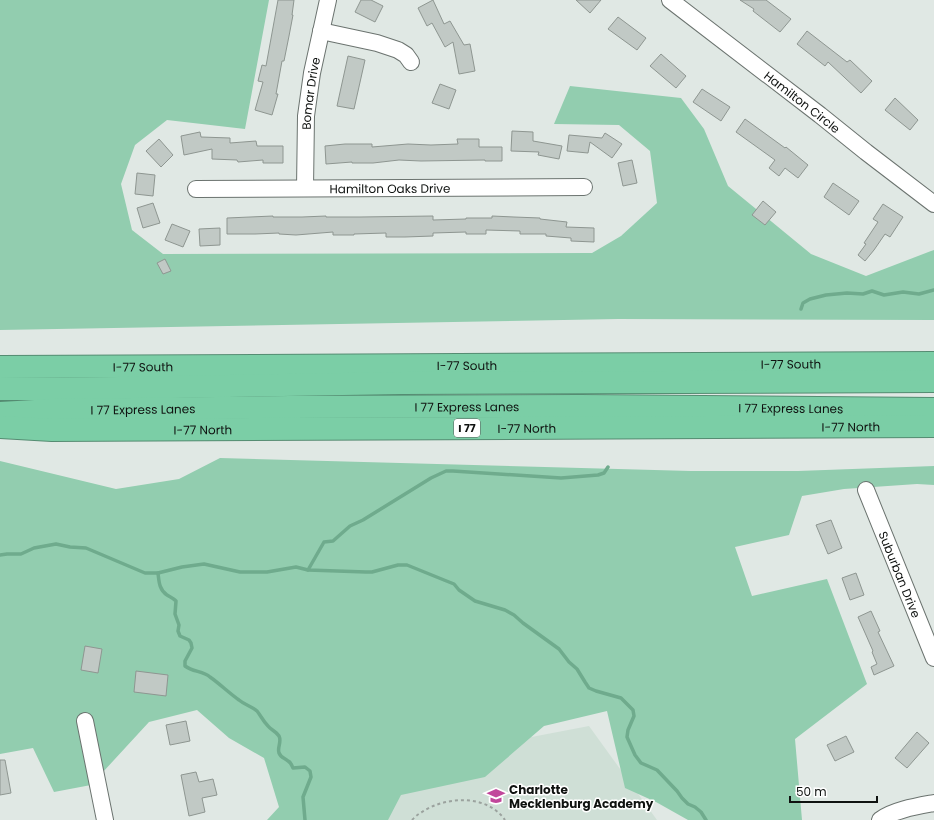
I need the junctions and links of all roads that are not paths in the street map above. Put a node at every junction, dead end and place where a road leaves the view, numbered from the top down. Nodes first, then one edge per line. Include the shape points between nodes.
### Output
1 (328, 0) edge
2 (670, 0) edge
3 (322, 31) junction
4 (411, 62) dead end
5 (584, 187) dead end
6 (305, 188) junction
7 (196, 189) dead end
8 (934, 204) edge
9 (934, 363) edge
10 (0, 367) edge
11 (934, 381) edge
12 (0, 389) edge
13 (934, 409) edge
14 (0, 413) edge
15 (934, 426) edge
16 (0, 428) edge
17 (866, 490) dead end
18 (934, 658) edge
19 (85, 721) dead end
20 (934, 803) edge
21 (104, 820) edge
22 (880, 820) edge

1 - 3 street, Bomar Drive
2 - 8 street, Hamilton Circle
3 - 4 street via 398,50
3 - 6 street, Bomar Drive via 312,73 306,116
5 - 6 street, Hamilton Oaks Drive
6 - 7 street, Hamilton Oaks Drive
9 - 10 highway, I-77 South
11 - 12 highway, I 77 Express Lanes via 410,383
13 - 14 highway, I 77 Express Lanes / I 77 via 298,407
15 - 16 highway, I-77 North / I 77 via 52,430
17 - 18 street, Suburban Drive
19 - 21 street
20 - 22 street via 889,815

